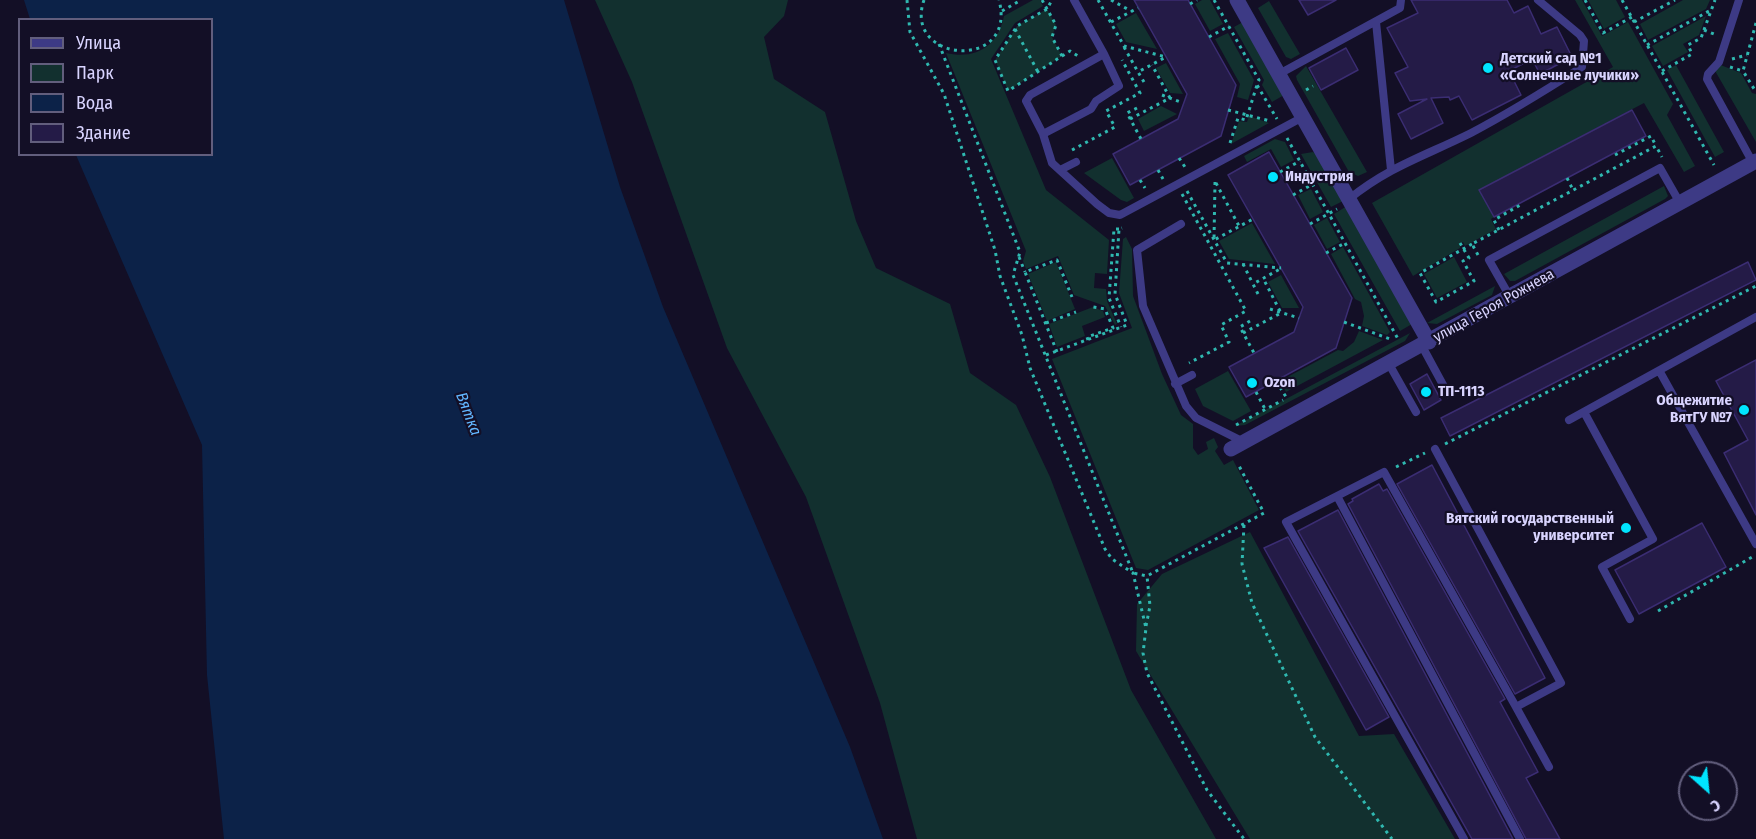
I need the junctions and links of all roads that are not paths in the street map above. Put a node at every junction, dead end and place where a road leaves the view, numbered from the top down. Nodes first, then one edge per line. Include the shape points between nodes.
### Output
1 (1074, 0) edge
2 (1237, 0) edge
3 (1401, 0) edge
4 (1538, 0) edge
5 (1739, 0) edge
6 (1376, 22) junction
7 (1104, 54) junction
8 (1279, 74) junction
9 (1303, 117) junction
10 (1043, 134) junction
11 (1754, 162) edge
12 (1075, 163) road end
13 (1060, 170) junction
14 (1391, 170) junction
15 (1350, 200) junction
16 (1680, 203) junction
17 (1180, 224) dead end
18 (1510, 297) junction
19 (1756, 317) edge
20 (1426, 344) junction
21 (1389, 364) junction
22 (1660, 372) junction
23 (1189, 377) road end
24 (1175, 384) junction
25 (1448, 394) dead end
26 (1416, 412) dead end
27 (1584, 412) junction
28 (1569, 420) dead end
29 (1237, 445) joint
30 (1435, 449) road end
31 (1337, 496) junction
32 (1756, 544) edge
33 (1630, 619) dead end
34 (1516, 707) junction
35 (1549, 767) dead end
36 (1464, 839) edge
37 (1520, 839) edge

1 - 7 lane
2 - 8 street
3 - 6 lane via 1400,8
4 - 14 lane via 1584,41 1582,67 1470,133
5 - 11 lane via 1719,62 1707,79
6 - 8 lane
6 - 14 lane
7 - 10 lane via 1119,86 1096,101 1091,109
7 - 10 lane via 1028,98 1026,105
8 - 9 street
9 - 13 lane via 1125,215 1115,215 1097,204
9 - 15 street
10 - 13 lane via 1049,158
11 - 16 street, улица Героя Рожнева
12 - 13 lane
14 - 15 lane
15 - 20 street
16 - 18 street, улица Героя Рожнева
16 - 18 lane via 1660,168 1489,260
17 - 24 lane via 1142,245 1137,254 1140,298
18 - 20 street, улица Героя Рожнева
19 - 22 lane
20 - 21 street, улица Героя Рожнева
20 - 25 lane
21 - 26 lane
21 - 29 street, улица Героя Рожнева
22 - 27 lane
22 - 32 lane
23 - 24 lane
24 - 29 lane via 1190,414
27 - 28 lane
27 - 33 lane via 1653,539 1602,567
30 - 34 lane via 1561,683
31 - 34 lane via 1384,472
31 - 36 lane via 1286,522
31 - 37 lane
34 - 35 lane

